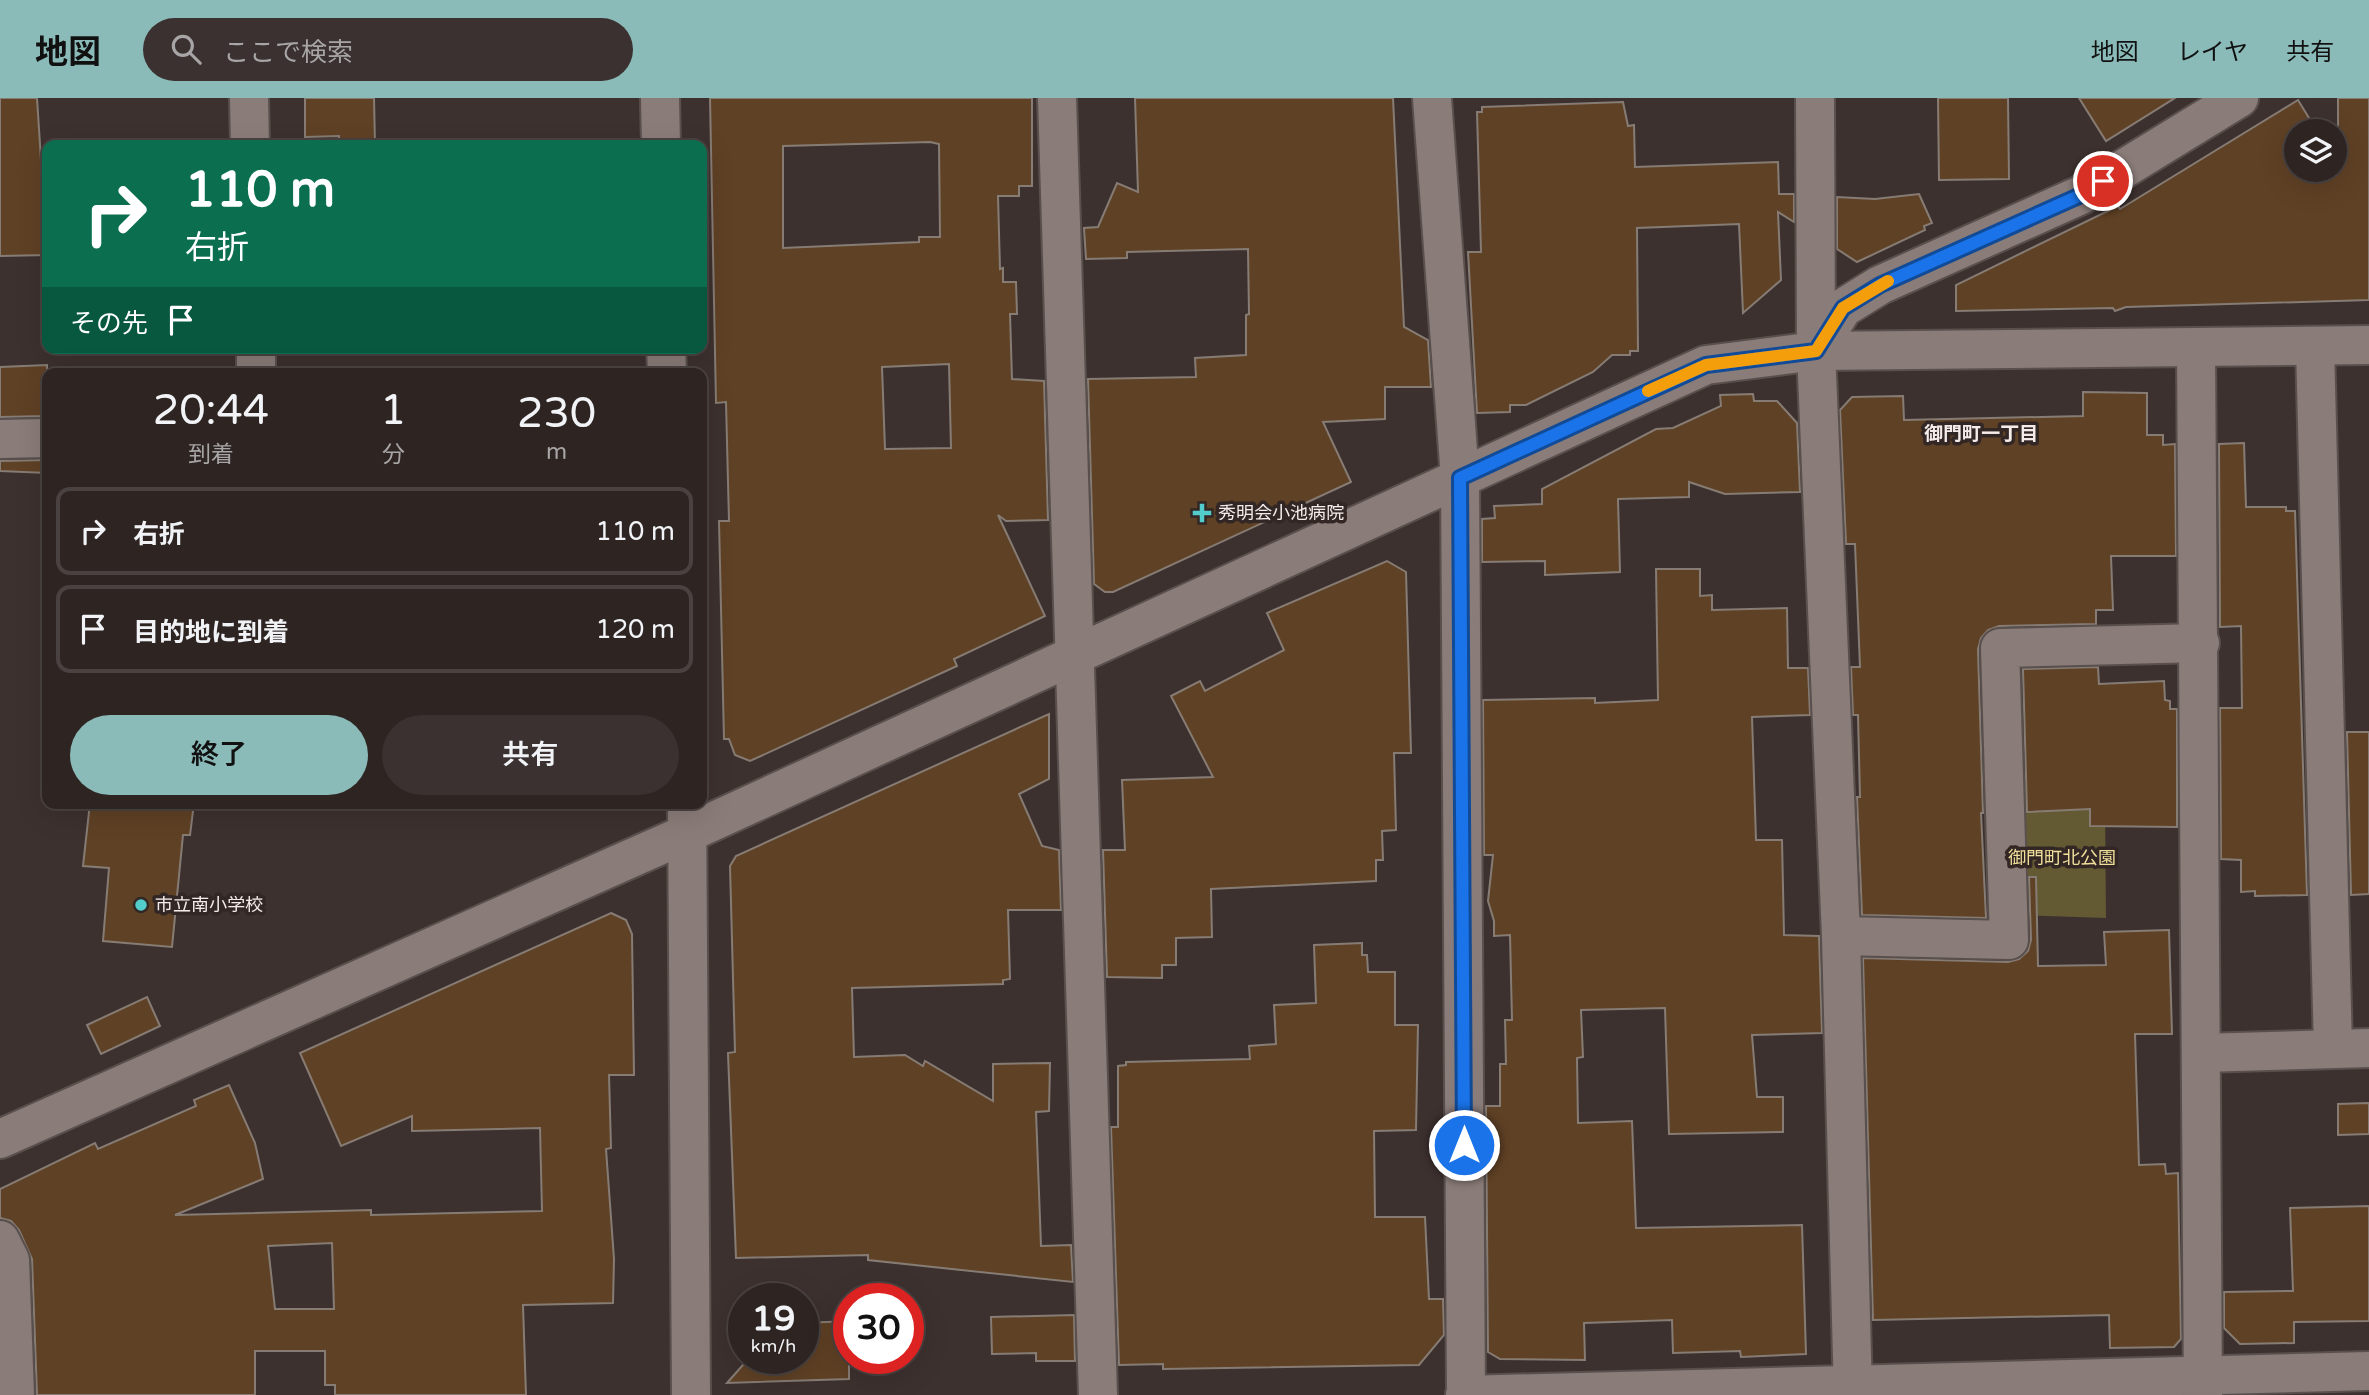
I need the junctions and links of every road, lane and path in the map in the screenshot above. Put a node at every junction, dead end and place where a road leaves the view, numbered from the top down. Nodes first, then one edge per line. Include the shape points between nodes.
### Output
1 (249, 98) edge
2 (660, 98) edge
3 (1057, 98) edge
4 (1432, 98) edge
5 (1815, 98) edge
6 (2239, 98) edge
7 (250, 140) edge
8 (661, 140) edge
9 (2369, 345) edge
10 (2315, 346) junction
11 (2196, 348) junction
12 (1816, 351) junction
13 (42, 438) edge
14 (0, 439) edge
15 (1460, 478) junction
16 (2200, 643) junction
17 (1074, 655) junction
18 (687, 818) edge
19 (1840, 936) junction
20 (2351, 1049) edge
21 (2201, 1053) junction
22 (0, 1139) edge
23 (0, 1240) edge
24 (2369, 1371) edge
25 (2202, 1386) edge
26 (2010, 1388) edge
27 (1853, 1390) edge
28 (15, 1395) edge
29 (691, 1395) edge
30 (1098, 1395) edge
31 (1465, 1395) edge

1 - 7 street
2 - 8 street
3 - 17 street
4 - 15 street
5 - 12 street
6 - 12 street via 2081,195 1880,285 1843,308
9 - 10 street
10 - 11 street
10 - 20 street
11 - 12 street
11 - 16 street
12 - 15 street via 1706,365
12 - 19 street
13 - 14 street
15 - 17 street
15 - 31 street
16 - 19 street via 2000,648 2010,940
16 - 21 street
17 - 18 street
17 - 30 street
18 - 22 street
18 - 29 street
19 - 27 street
20 - 21 street
21 - 25 street
23 - 28 street via 10,1260
24 - 25 street
25 - 26 street
26 - 27 street
27 - 31 street

